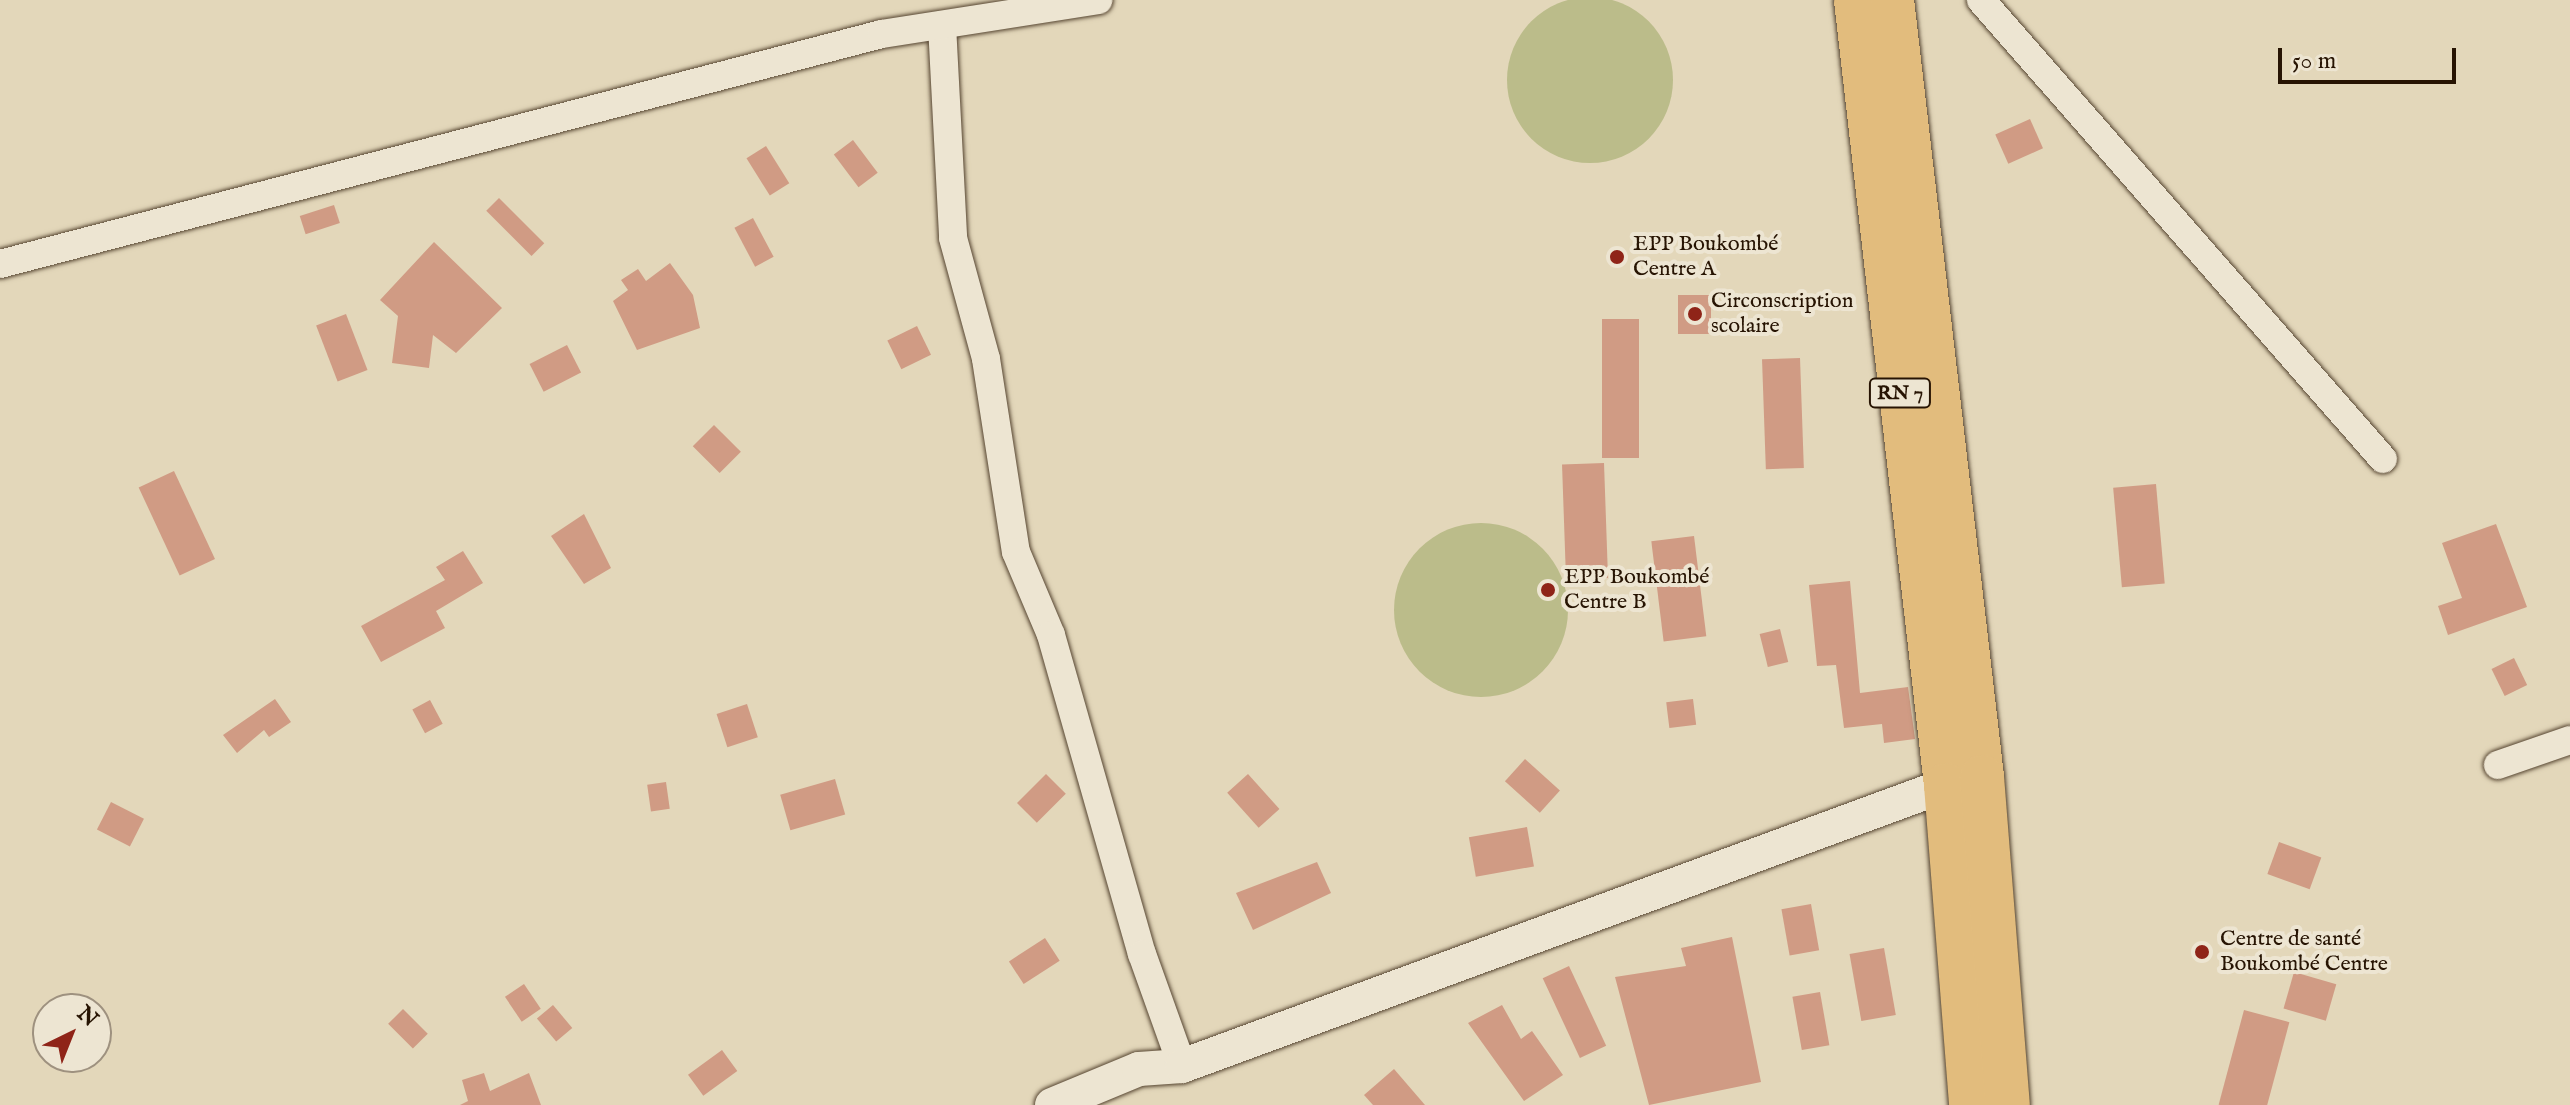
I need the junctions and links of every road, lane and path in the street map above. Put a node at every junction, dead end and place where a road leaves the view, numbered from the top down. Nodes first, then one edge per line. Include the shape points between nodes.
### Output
1 (1098, 0) edge
2 (1856, 0) edge
3 (1892, 0) edge
4 (1981, 0) edge
5 (942, 25) junction
6 (0, 264) edge
7 (2383, 459) dead end
8 (2570, 740) edge
9 (2498, 765) dead end
10 (1946, 785) junction
11 (1182, 1066) junction
12 (1052, 1105) edge
13 (1971, 1105) edge
14 (2008, 1105) edge

1 - 5 street
2 - 10 main road, RN 7
3 - 14 main road, RN 7 via 1982,777
4 - 7 street
5 - 6 street via 505,129
5 - 11 street via 953,238 986,359 1016,552 1051,635 1142,954
8 - 9 street
10 - 11 street
10 - 13 main road, RN 7
11 - 12 street via 1139,1069

